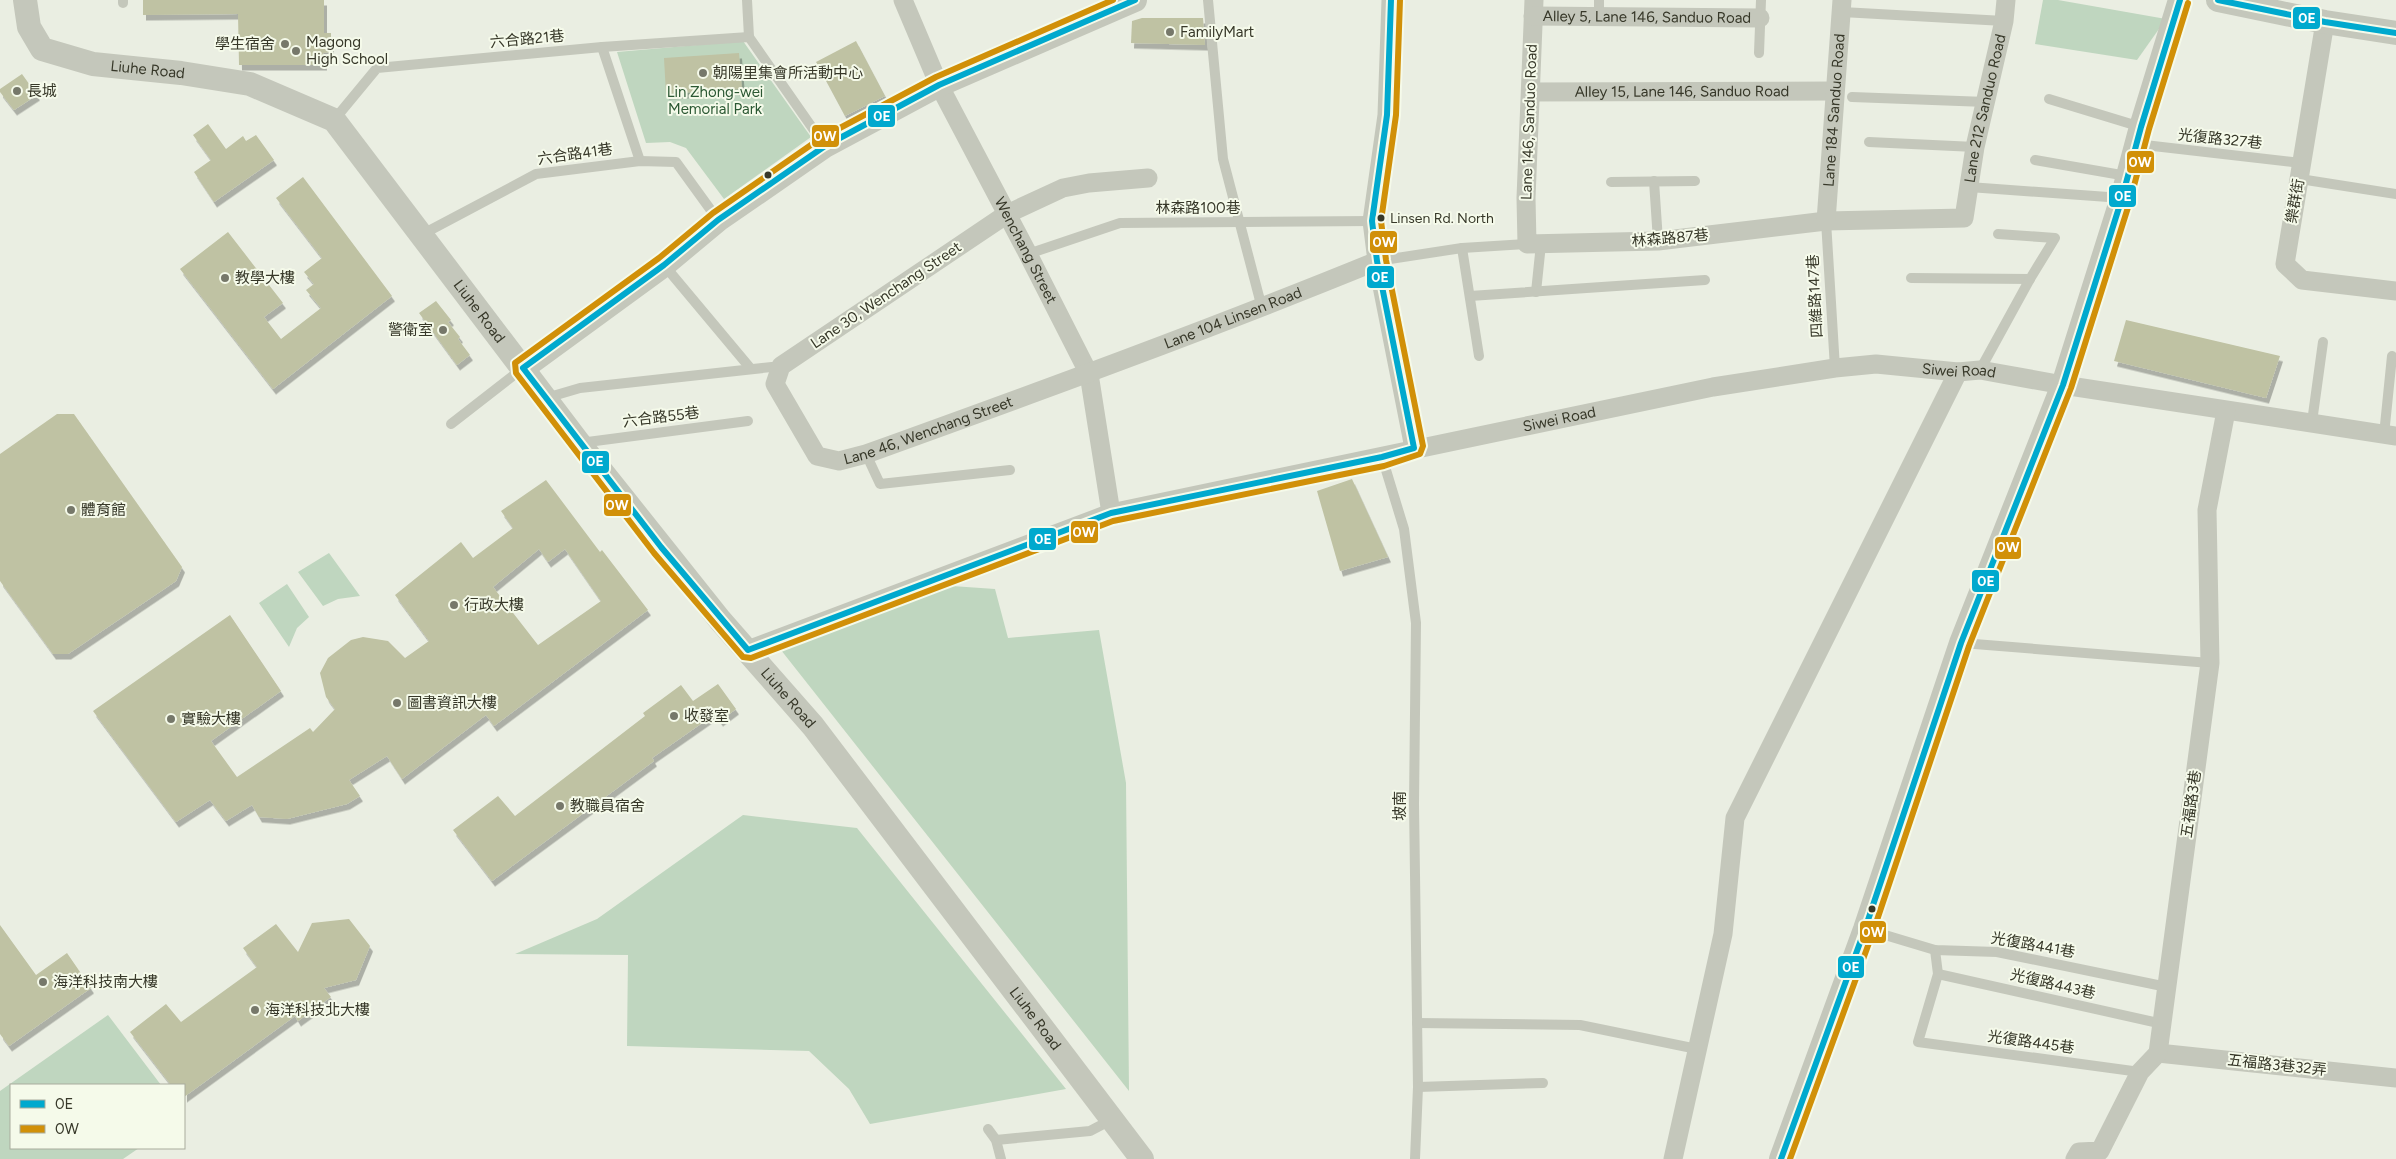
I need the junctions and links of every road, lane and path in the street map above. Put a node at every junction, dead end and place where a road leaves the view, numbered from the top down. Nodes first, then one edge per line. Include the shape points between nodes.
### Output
1 (25, 0) edge
2 (747, 0) edge
3 (903, 0) edge
4 (1131, 0) edge
5 (1208, 0) edge
6 (1391, 0) edge
7 (2006, 0) edge
8 (2180, 0) edge
9 (2218, 0) edge
10 (1842, 6) edge
11 (1533, 8) edge
12 (1599, 8) edge
13 (1760, 9) edge
14 (2004, 22) junction
15 (2326, 22) junction
16 (2396, 33) edge
17 (749, 37) junction
18 (602, 47) junction
19 (1759, 53) dead end
20 (939, 85) junction
21 (1531, 92) junction
22 (1834, 92) junction
23 (1852, 97) dead end
24 (2049, 99) dead end
25 (1986, 102) junction
26 (334, 120) junction
27 (2139, 136) junction
28 (1869, 142) dead end
29 (825, 146) junction
30 (1975, 147) junction
31 (2035, 160) dead end
32 (640, 161) junction
33 (2301, 171) junction
34 (1148, 178) dead end
35 (1654, 181) junction
36 (1695, 181) dead end
37 (1612, 182) dead end
38 (1969, 187) junction
39 (2125, 188) junction
40 (2396, 194) edge
41 (1007, 214) junction
42 (1964, 218) joint
43 (718, 220) junction
44 (1372, 221) junction
45 (1826, 221) junction
46 (1238, 223) junction
47 (1998, 234) dead end
48 (422, 235) junction
49 (1658, 241) junction
50 (1534, 244) junction
51 (1462, 248) junction
52 (1028, 254) junction
53 (1377, 261) junction
54 (664, 265) junction
55 (1911, 278) dead end
56 (2030, 279) junction
57 (1705, 280) dead end
58 (1536, 292) junction
59 (2396, 292) edge
60 (1470, 296) junction
61 (1262, 308) junction
62 (2323, 342) dead end
63 (1479, 356) dead end
64 (2392, 356) dead end
65 (781, 366) junction
66 (522, 368) junction
67 (1835, 368) junction
68 (751, 369) junction
69 (1980, 370) junction
70 (1958, 372) junction
71 (1089, 374) junction
72 (2063, 385) junction
73 (546, 398) junction
74 (2226, 411) junction
75 (748, 421) dead end
76 (2312, 422) junction
77 (450, 424) dead end
78 (2390, 436) edge
79 (579, 443) junction
80 (1414, 448) junction
81 (866, 454) junction
82 (1382, 457) junction
83 (1010, 470) dead end
84 (1111, 512) junction
85 (1961, 642) junction
86 (748, 650) junction
87 (2210, 663) junction
88 (1865, 929) junction
89 (1935, 950) junction
90 (1938, 974) junction
91 (2167, 987) junction
92 (1417, 1023) junction
93 (2163, 1024) junction
94 (1697, 1050) junction
95 (2158, 1053) junction
96 (2140, 1072) junction
97 (2396, 1078) edge
98 (1543, 1083) dead end
99 (1418, 1087) junction
100 (1111, 1120) junction
101 (988, 1129) dead end
102 (996, 1140) junction
103 (1001, 1159) edge
104 (1142, 1159) edge
105 (1415, 1159) edge
106 (1673, 1159) edge
107 (1781, 1159) edge
108 (2074, 1159) edge

1 - 26 street, Liuhe Road via 29,27 42,49 92,64 250,84
2 - 17 lane
3 - 20 street, Wenchang Street
4 - 20 street
5 - 46 lane via 1223,159
6 - 44 street via 1387,115
7 - 14 street, Lane 212 Sanduo Road
8 - 27 street
9 - 15 street
10 - 14 lane
10 - 22 street, Lane 184 Sanduo Road
11 - 12 street, Alley 5, Lane 146, Sanduo Road
11 - 21 street, Lane 146, Sanduo Road
12 - 13 street, Alley 5, Lane 146, Sanduo Road
13 - 19 lane
14 - 25 street, Lane 212 Sanduo Road
15 - 16 street
15 - 33 street, 樂群街
17 - 18 lane, 六合路21巷
17 - 29 lane
18 - 26 lane, 六合路21巷 via 377,68
18 - 32 lane
20 - 29 street
20 - 41 street, Wenchang Street
21 - 22 street, Alley 15, Lane 146, Sanduo Road
21 - 50 street, Lane 146, Sanduo Road via 1526,198
22 - 45 street, Lane 184 Sanduo Road
23 - 25 lane
24 - 27 lane, 光復路327巷
25 - 30 street, Lane 212 Sanduo Road
26 - 48 street, Liuhe Road
27 - 33 lane, 光復路327巷
27 - 39 street
28 - 30 lane
29 - 43 street
30 - 38 street, Lane 212 Sanduo Road
31 - 39 lane
32 - 43 lane, 六合路41巷 via 676,162
32 - 48 lane, 六合路41巷 via 536,174
33 - 40 lane, 光復路327巷
33 - 59 street, 樂群街 via 2285,264 2302,280
34 - 41 street, Lane 30, Wenchang Street via 1063,188
35 - 36 lane
35 - 37 lane
35 - 49 lane
38 - 39 lane
38 - 42 street, Lane 212 Sanduo Road
39 - 72 street
41 - 52 street, Wenchang Street
41 - 65 street, Lane 30, Wenchang Street
42 - 45 street, 林森路87巷
43 - 54 street
44 - 46 lane, 林森路100巷
44 - 53 street
45 - 49 street, 林森路87巷
45 - 67 lane, 四維路147巷
46 - 52 lane, 林森路100巷 via 1120,223
46 - 61 lane
47 - 56 lane via 2055,238
48 - 66 street, Liuhe Road
49 - 50 street, 林森路87巷
50 - 51 lane, 林森路87巷
50 - 58 lane
51 - 53 lane, 林森路87巷
51 - 60 lane
52 - 71 street, Wenchang Street
53 - 61 street, Lane 104 Linsen Road
53 - 80 street
54 - 66 street
54 - 68 lane
55 - 56 lane
56 - 69 lane
57 - 58 lane
58 - 60 lane
60 - 63 lane
61 - 71 street, Lane 104 Linsen Road
62 - 76 lane
64 - 78 lane
65 - 68 lane
65 - 81 street, Lane 46, Wenchang Street via 775,384 817,456 839,461
66 - 73 street, Liuhe Road
66 - 77 lane
67 - 70 street, Siwei Road via 1876,364
67 - 80 street, Siwei Road via 1713,387
68 - 73 lane via 580,388
69 - 70 street, Siwei Road
69 - 72 street, Siwei Road
70 - 94 street via 1735,818 1722,934
71 - 81 street, Lane 46, Wenchang Street
71 - 84 street, Wenchang Street
72 - 74 street, Siwei Road
72 - 85 street
73 - 79 street, Liuhe Road
74 - 76 street, Siwei Road
74 - 87 street, 五福路3巷 via 2207,510
75 - 79 lane, 六合路55巷
76 - 78 street, Siwei Road
79 - 86 street, Liuhe Road via 720,620
80 - 82 street, Siwei Road
81 - 83 lane via 880,484
82 - 84 street, Siwei Road
82 - 92 lane, 坡南 via 1404,529 1416,623
84 - 86 street, Siwei Road
85 - 87 lane
85 - 88 street
86 - 100 street, Liuhe Road via 812,726
87 - 91 street, 五福路3巷
88 - 89 lane, 光復路441巷
88 - 107 street
89 - 90 lane
89 - 91 lane, 光復路441巷 via 1997,952
90 - 93 lane, 光復路443巷
90 - 96 lane, 光復路445巷 via 1918,1042
91 - 93 street, 五福路3巷
92 - 94 lane via 1580,1025
92 - 99 lane, 坡南
93 - 95 street, 五福路3巷
94 - 106 street
95 - 96 street
95 - 97 street, 五福路3巷32弄
96 - 108 street via 2100,1151 2079,1152
98 - 99 lane
99 - 105 lane, 坡南
100 - 102 lane via 1090,1131
100 - 104 street, Liuhe Road
101 - 102 lane
102 - 103 lane

